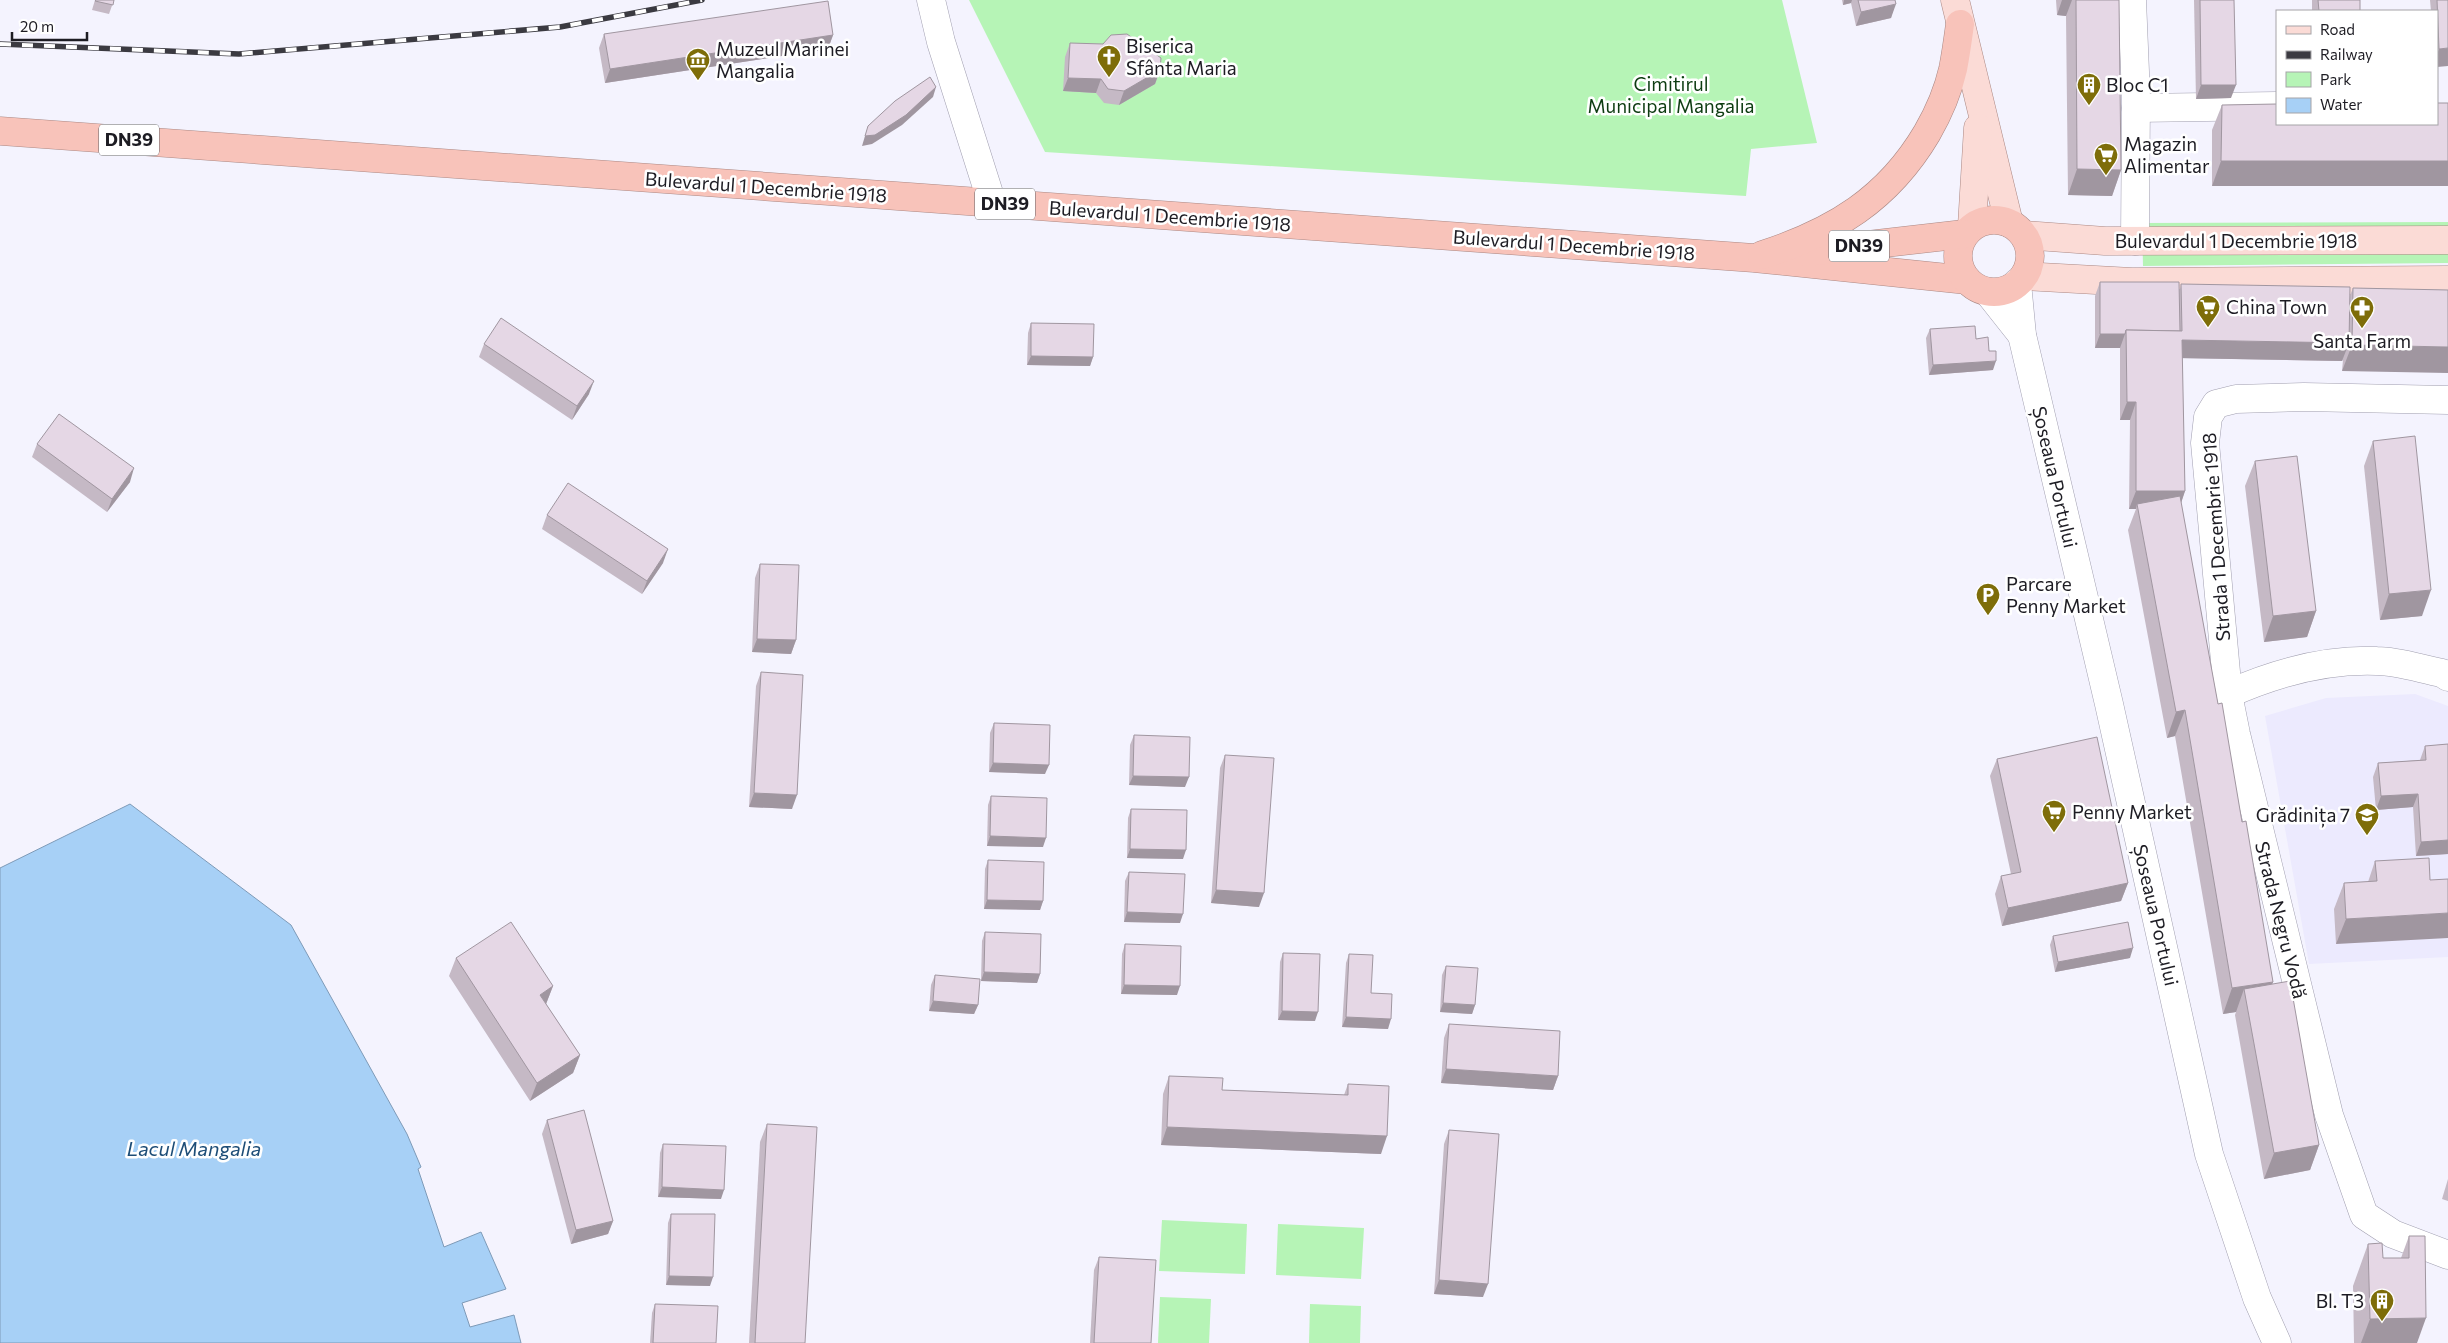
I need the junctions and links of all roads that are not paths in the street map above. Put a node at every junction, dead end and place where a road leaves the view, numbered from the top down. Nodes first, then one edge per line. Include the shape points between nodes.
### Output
1 (931, 0) edge
2 (2132, 0) edge
3 (1957, 12) edge
4 (1979, 106) junction
5 (2276, 106) edge
6 (2136, 108) junction
7 (0, 131) edge
8 (992, 203) junction
9 (2016, 229) junction
10 (1968, 230) junction
11 (2448, 240) edge
12 (2135, 241) junction
13 (1754, 258) junction
14 (2021, 280) junction
15 (2448, 280) edge
16 (1977, 286) junction
17 (2022, 335) junction
18 (2448, 400) edge
19 (2448, 677) edge
20 (2228, 694) junction
21 (2448, 1255) edge
22 (2277, 1343) edge

1 - 8 street via 941,42
2 - 6 street
3 - 4 main road
3 - 13 highway via 1953,71 1936,116 1912,157 1880,193 1858,211 1798,244
4 - 9 main road
4 - 10 main road
5 - 6 street
6 - 12 street
7 - 8 highway, Bulevardul 1 Decembrie 1918 / DN39
8 - 13 highway, Bulevardul 1 Decembrie 1918 / DN39
9 - 10 highway via 1990,220
9 - 12 main road, Bulevardul 1 Decembrie 1918 via 2105,241
9 - 14 highway via 2030,256
10 - 13 highway, Bulevardul 1 Decembrie 1918 / DN39
10 - 16 highway via 1959,246 1957,258 1960,270
11 - 12 main road, Bulevardul 1 Decembrie 1918
13 - 16 highway, Bulevardul 1 Decembrie 1918 / DN39
14 - 15 main road
14 - 16 highway via 2008,289
14 - 17 street, Șoseaua Portului
16 - 17 street
17 - 22 street, Șoseaua Portului via 2209,1154 2257,1298
18 - 20 street, Strada 1 Decembrie 1918 via 2304,397 2236,399 2216,404 2208,417 2205,443
19 - 20 street via 2442,673 2379,661 2335,662 2264,678
20 - 21 street, Strada Negru Vodă via 2329,1114 2364,1215 2392,1234

